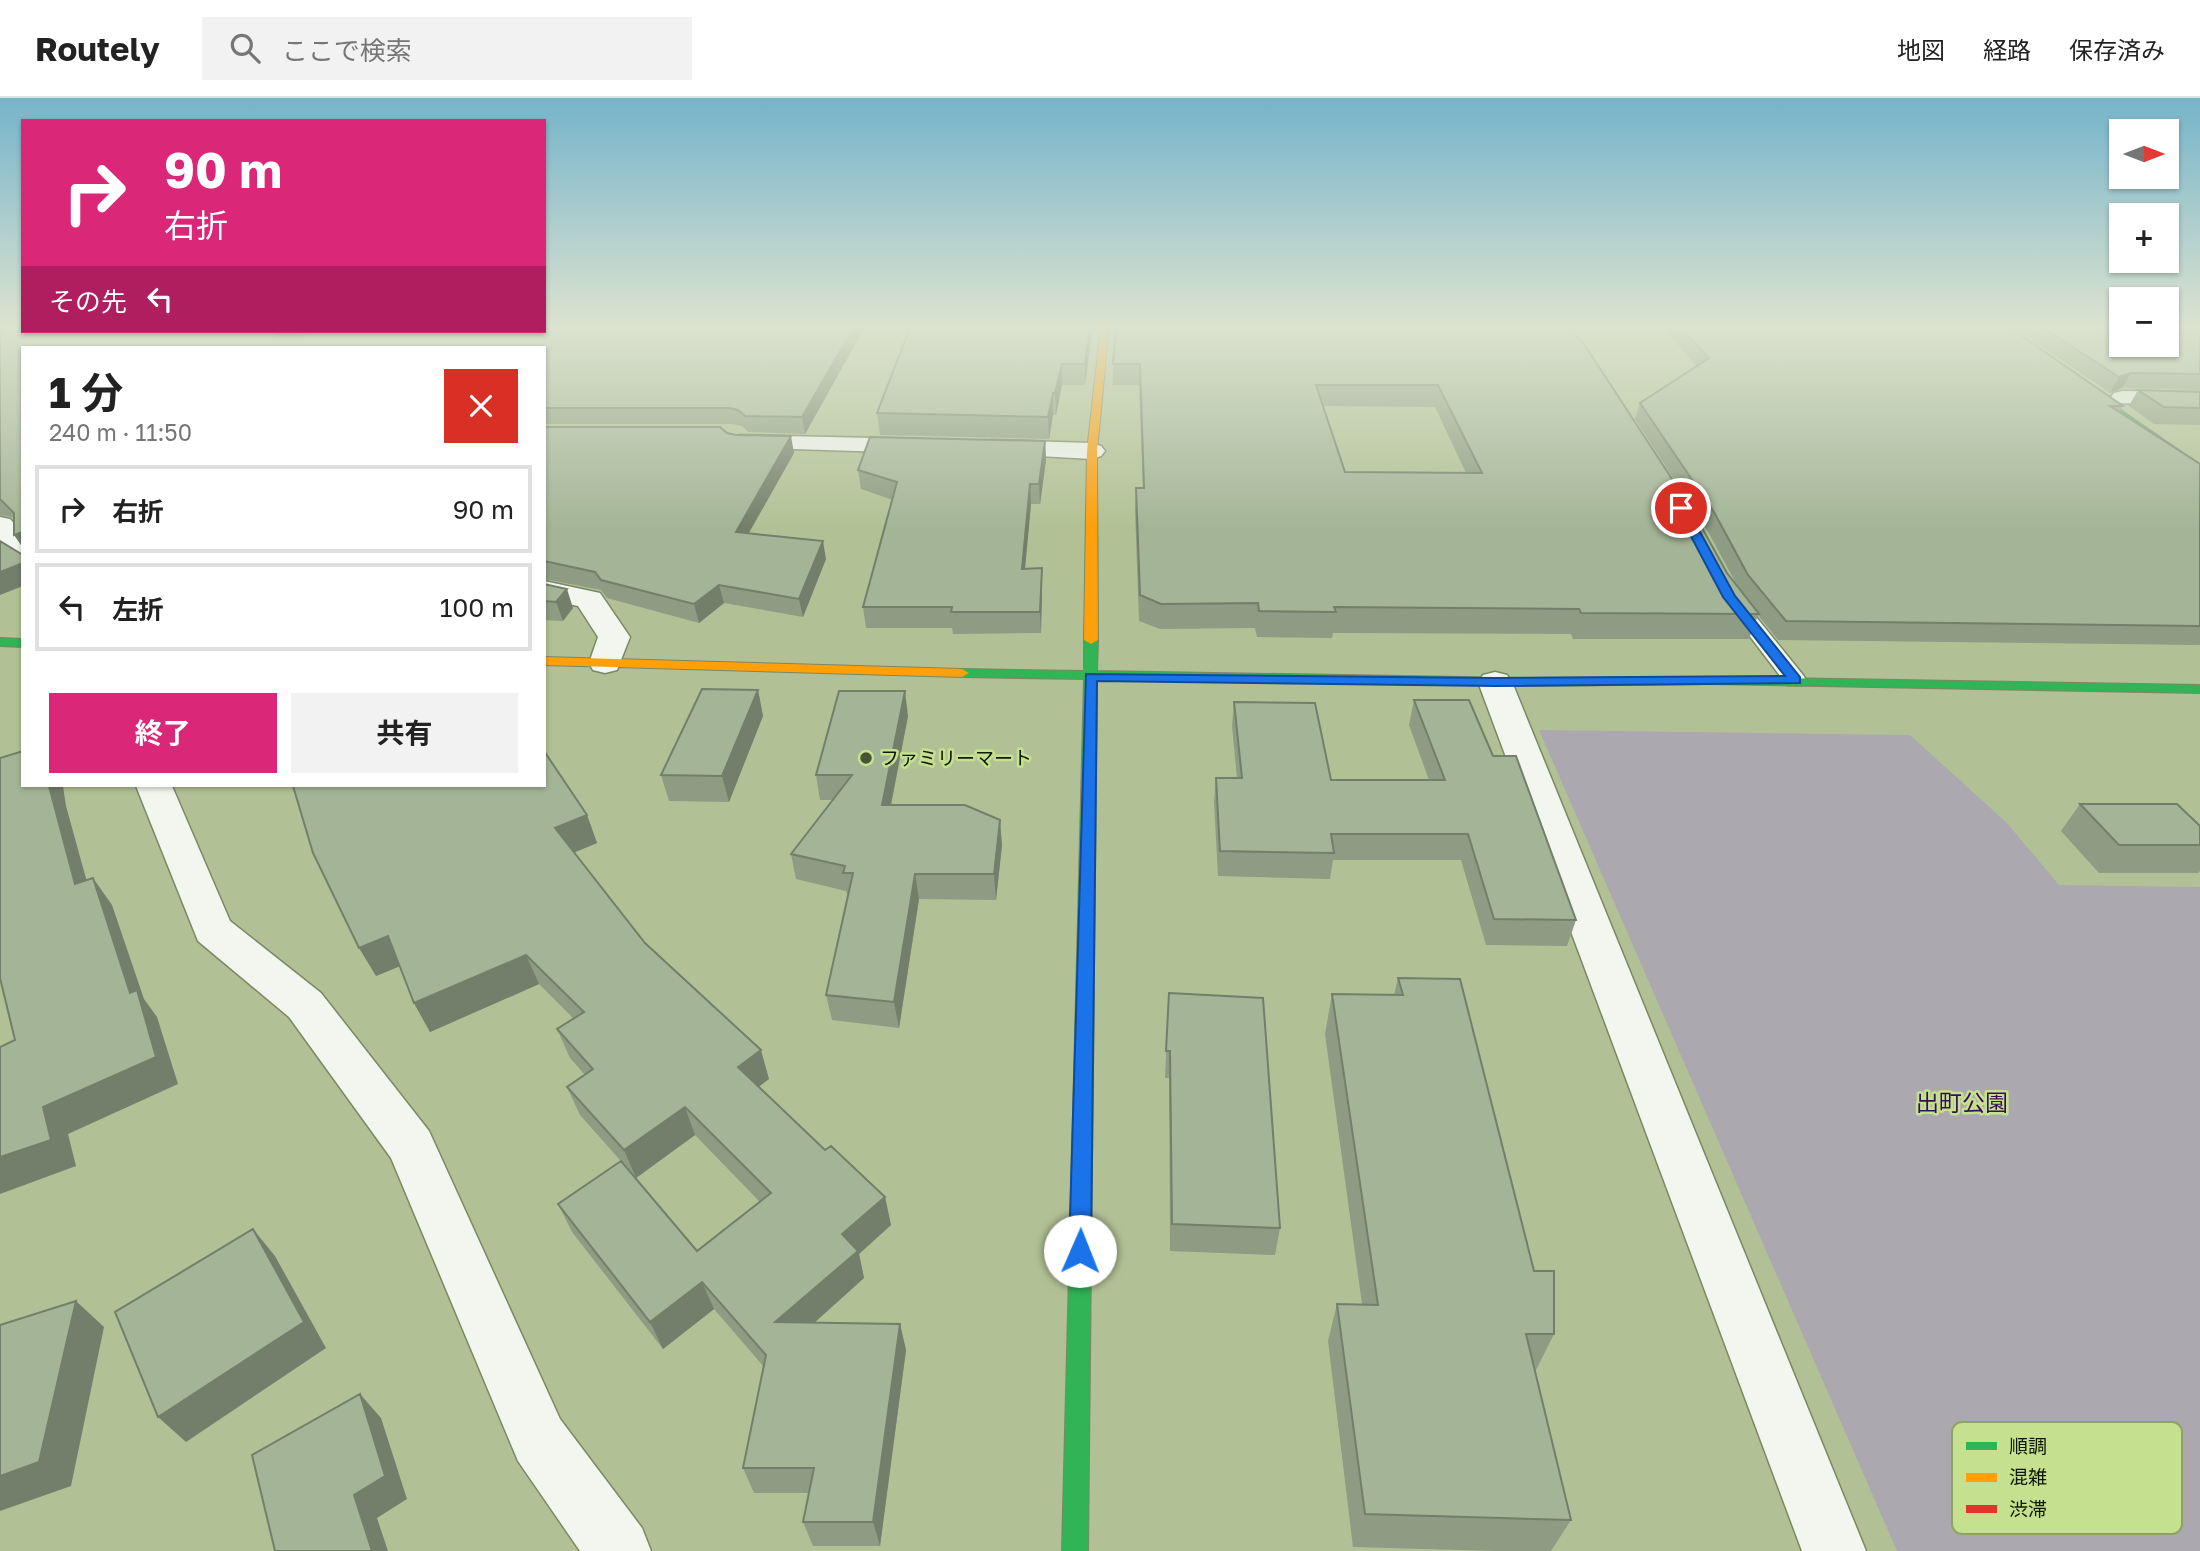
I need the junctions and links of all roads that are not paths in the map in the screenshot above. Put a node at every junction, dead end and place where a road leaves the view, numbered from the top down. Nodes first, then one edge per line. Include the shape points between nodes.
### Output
1 (1098, 393) edge
2 (2090, 393) edge
3 (2115, 393) edge
4 (2122, 398) junction
5 (2200, 399) edge
6 (719, 435) edge
7 (943, 447) edge
8 (970, 448) edge
9 (1092, 451) junction
10 (2200, 453) edge
11 (2200, 470) edge
12 (0, 525) edge
13 (21, 549) edge
14 (1724, 586) edge
15 (546, 590) edge
16 (0, 642) edge
17 (21, 643) edge
18 (546, 661) edge
19 (605, 663) junction
20 (1091, 677) junction
21 (1795, 680) junction
22 (1495, 682) junction
23 (2200, 689) edge
24 (154, 787) edge
25 (619, 1551) edge
26 (1075, 1551) edge
27 (1834, 1551) edge

1 - 9 street
2 - 11 street
3 - 4 street
4 - 5 street
4 - 10 street
6 - 7 street via 732,434 740,442
8 - 9 street
9 - 20 street
12 - 13 street
14 - 21 lane
15 - 19 street via 589,599 614,637
16 - 17 street
18 - 19 street
19 - 20 street
20 - 22 street
20 - 26 street
21 - 22 street
21 - 23 street
22 - 27 street
24 - 25 street via 213,930 305,1004 411,1146 539,1440

